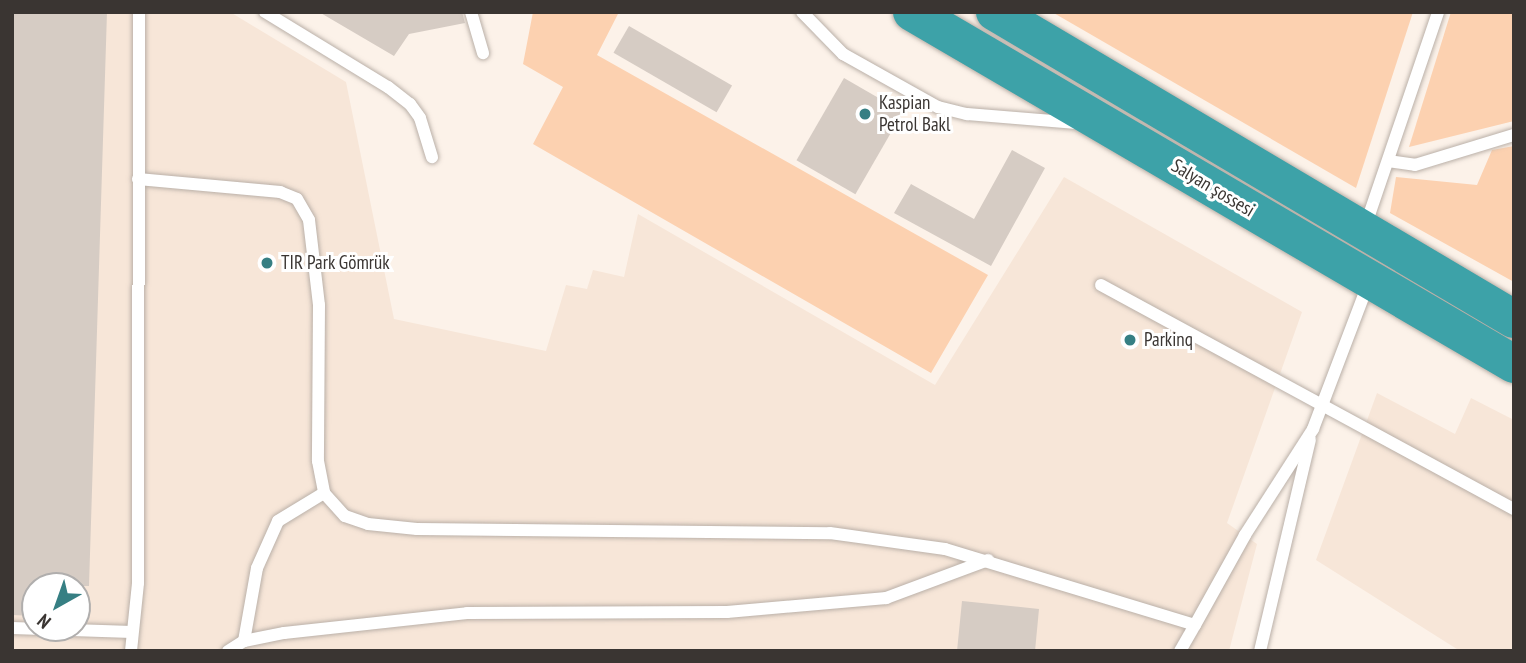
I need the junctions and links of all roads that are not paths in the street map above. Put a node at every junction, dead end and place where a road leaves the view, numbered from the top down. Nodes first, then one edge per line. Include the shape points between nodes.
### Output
1 (139, 12) edge
2 (265, 12) edge
3 (471, 12) edge
4 (802, 12) edge
5 (912, 12) edge
6 (995, 12) edge
7 (1438, 12) edge
8 (483, 53) dead end
9 (1107, 125) junction
10 (1514, 135) edge
11 (432, 157) dead end
12 (1388, 161) junction
13 (138, 179) junction
14 (1364, 231) junction
15 (1369, 281) junction
16 (1101, 285) dead end
17 (1514, 319) edge
18 (1514, 364) edge
19 (1322, 406) junction
20 (1313, 429) junction
21 (324, 493) junction
22 (1514, 509) edge
23 (989, 560) junction
24 (1195, 625) junction
25 (12, 628) edge
26 (132, 632) junction
27 (244, 641) junction
28 (131, 651) edge
29 (228, 651) edge
30 (1180, 651) edge
31 (1260, 651) edge

1 - 13 lane
2 - 11 lane via 410,104 420,118
3 - 8 lane
4 - 9 lane via 843,54 938,107 967,114
5 - 9 highway, Salyan şossesi
6 - 14 highway, Salyan şossesi
7 - 12 lane
9 - 15 highway, Salyan şossesi
10 - 12 lane via 1415,165
12 - 14 lane
13 - 21 lane via 280,192 297,199 309,220 320,305 318,461
13 - 26 lane via 138,583
14 - 17 highway, Salyan şossesi
15 - 18 highway, Salyan şossesi
15 - 19 lane
16 - 19 lane
19 - 20 lane
19 - 22 lane
20 - 24 lane via 1245,535
20 - 31 lane
21 - 23 lane via 345,516 368,524 416,529 830,533
21 - 27 lane via 278,521 257,568
23 - 24 lane
23 - 27 lane via 886,598 727,612 467,613
24 - 30 lane
25 - 26 lane
26 - 28 lane
27 - 29 lane

